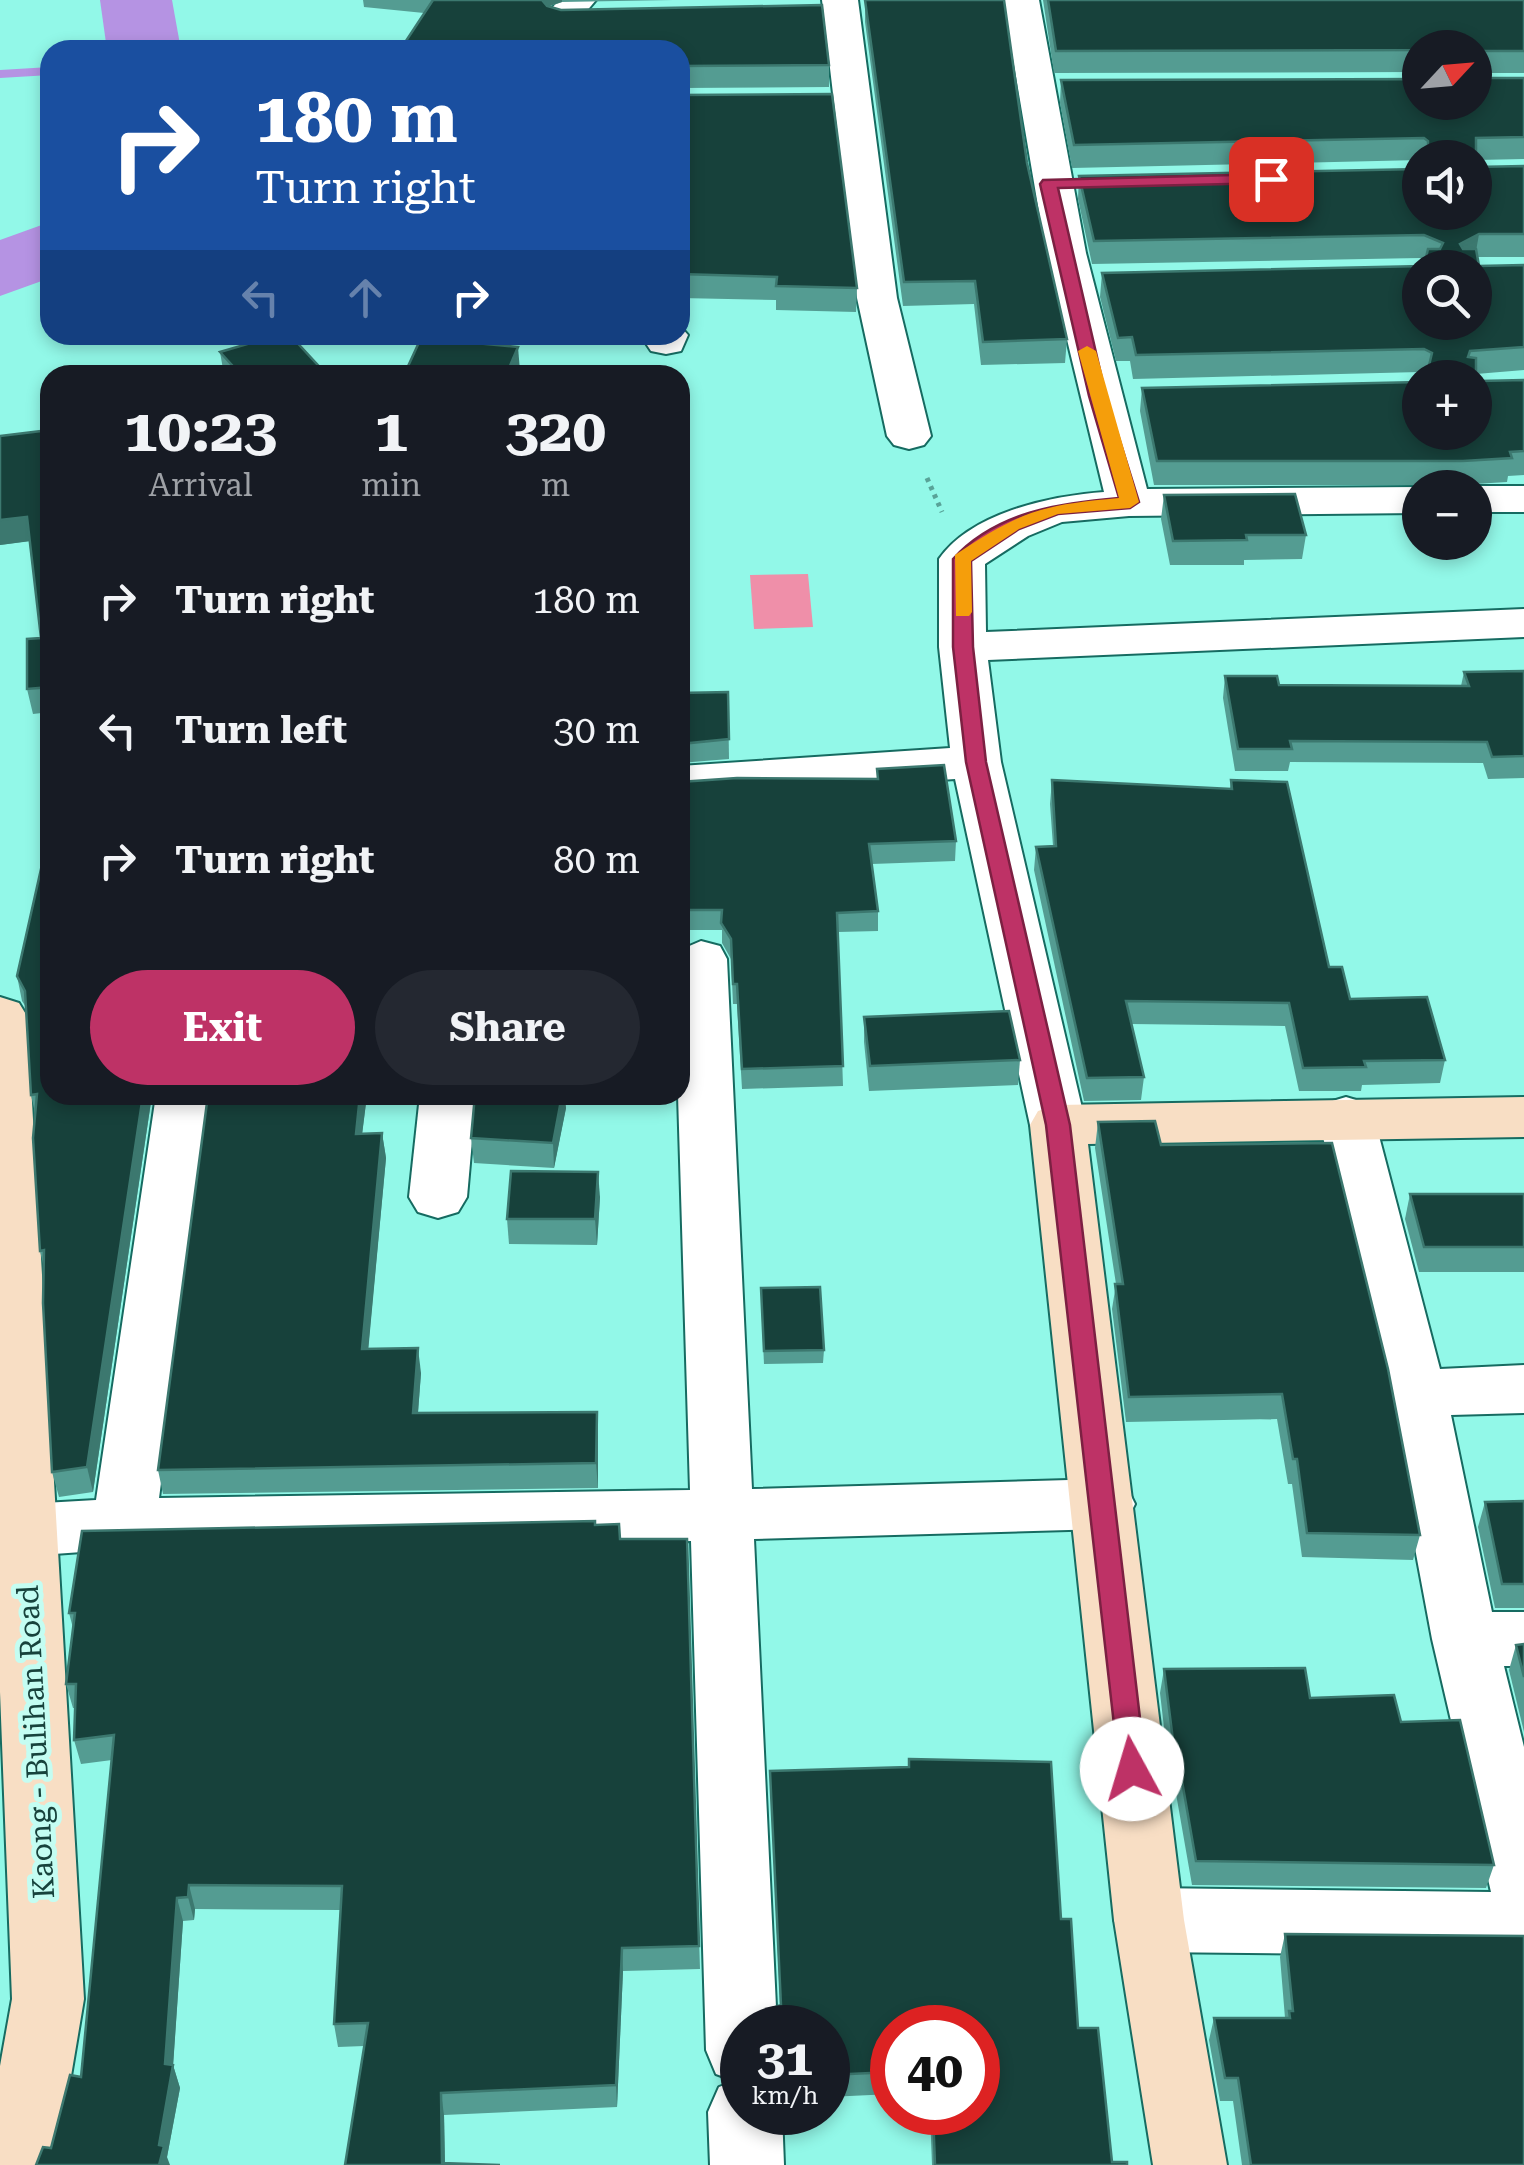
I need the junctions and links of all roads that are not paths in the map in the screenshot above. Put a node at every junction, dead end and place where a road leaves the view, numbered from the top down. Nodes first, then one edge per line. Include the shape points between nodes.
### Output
1 (1021, 0) edge
2 (841, 6) edge
3 (581, 11) edge
4 (802, 13) edge
5 (546, 40) edge
6 (908, 436) road end
7 (1524, 499) edge
8 (1402, 500) edge
9 (1492, 500) edge
10 (1130, 502) junction
11 (1524, 622) edge
12 (963, 647) junction
13 (976, 762) junction
14 (690, 781) edge
15 (701, 959) dead end
16 (0, 1016) edge
17 (183, 1105) edge
18 (447, 1105) edge
19 (1524, 1116) edge
20 (1346, 1117) junction
21 (1058, 1125) junction
22 (438, 1197) dead end
23 (1524, 1389) edge
24 (1416, 1393) junction
25 (1104, 1504) junction
26 (722, 1516) junction
27 (124, 1524) junction
28 (26, 1530) junction
29 (1495, 1639) edge
30 (1524, 1889) edge
31 (1149, 1920) junction
32 (1524, 1924) edge
33 (740, 2005) edge
34 (746, 2135) edge
35 (19, 2165) edge
36 (747, 2165) edge
37 (1190, 2165) edge

1 - 10 street via 1053,88 1116,396
2 - 4 street
2 - 6 street via 836,102
3 - 5 street
7 - 9 street
8 - 10 street
10 - 12 street via 1054,509 1012,526 962,559
11 - 12 street
12 - 13 street
13 - 14 street
13 - 21 street
15 - 26 street
16 - 28 street, Kaong - Bulihan Road
17 - 27 street
18 - 22 street
19 - 20 street
20 - 21 street
20 - 24 street
21 - 25 street
23 - 24 street
24 - 29 street
25 - 26 street
25 - 31 street
26 - 27 street
26 - 33 street
27 - 28 street
28 - 35 street, Kaong - Bulihan Road via 48,2000
29 - 30 street
31 - 32 street
31 - 37 street
34 - 36 street

